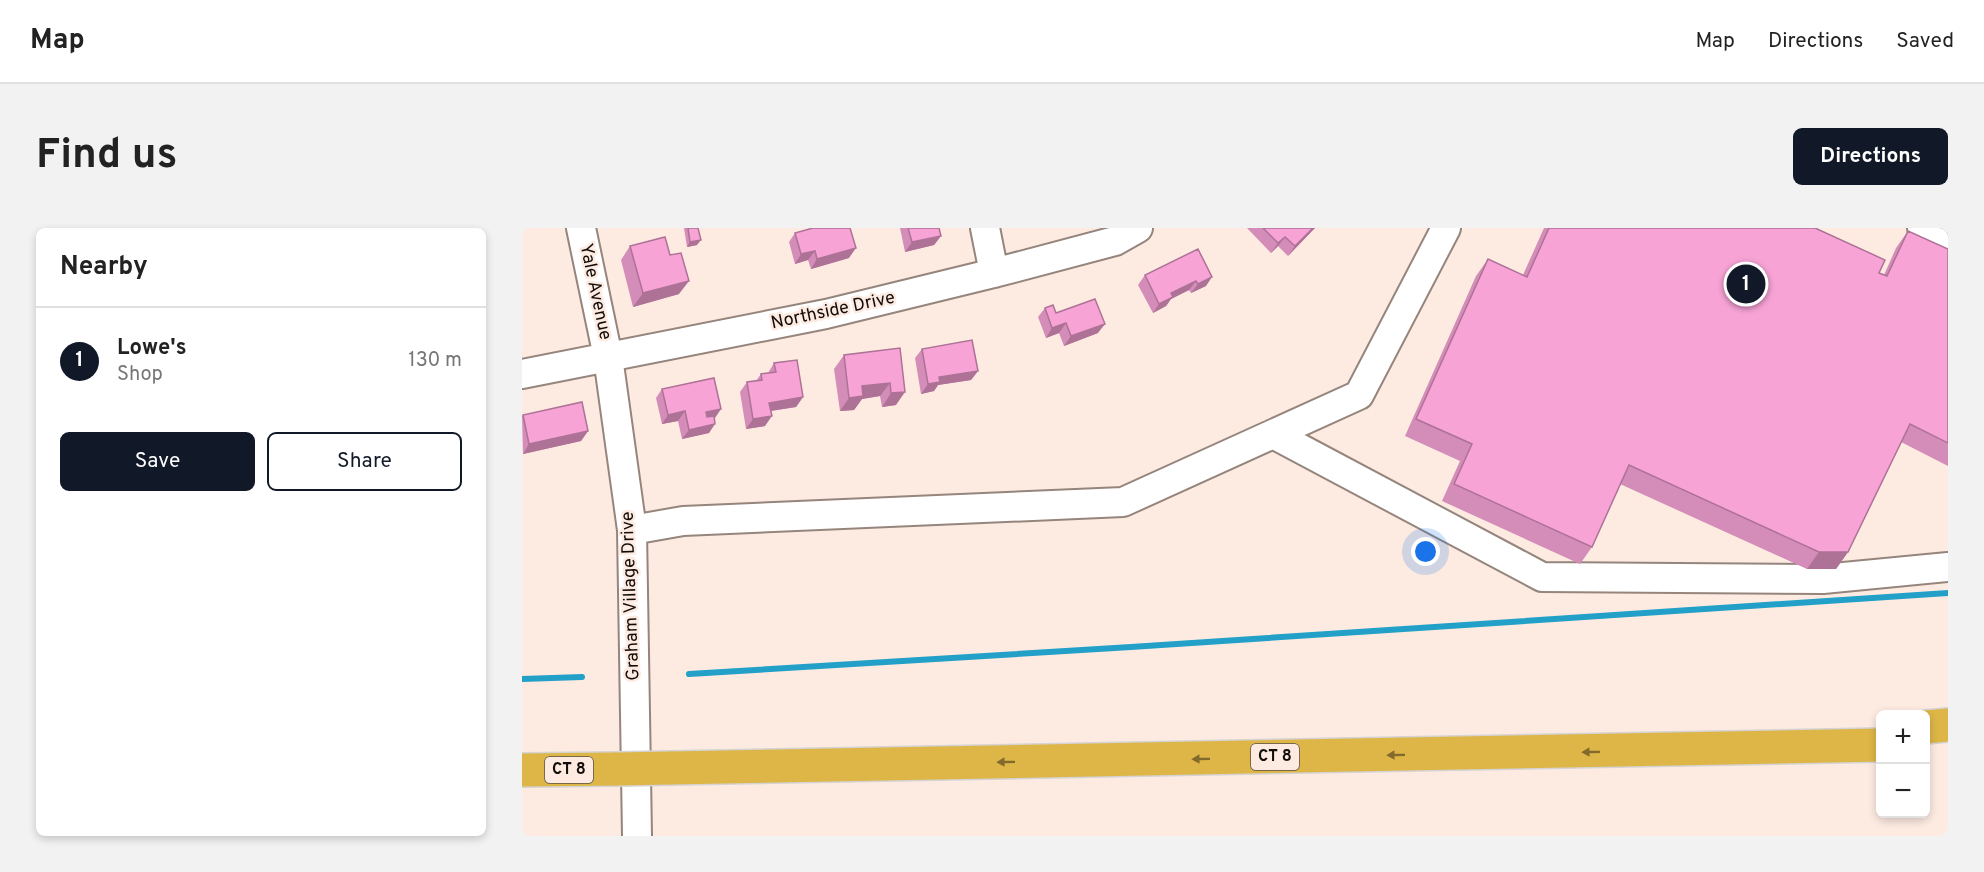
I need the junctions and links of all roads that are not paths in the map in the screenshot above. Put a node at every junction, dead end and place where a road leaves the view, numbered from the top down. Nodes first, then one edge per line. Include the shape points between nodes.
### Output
1 (581, 228) edge
2 (985, 228) edge
3 (1138, 228) edge
4 (1446, 228) edge
5 (1922, 228) edge
6 (1948, 237) edge
7 (994, 273) junction
8 (608, 357) junction
9 (522, 374) edge
10 (1273, 434) junction
11 (632, 530) junction
12 (1948, 567) edge
13 (1948, 725) edge
14 (1930, 727) edge
15 (1876, 731) edge
16 (1930, 744) edge
17 (1948, 744) edge
18 (1876, 746) edge
19 (1634, 751) junction
20 (522, 770) edge
21 (637, 836) edge

1 - 8 street, Yale Avenue
2 - 7 street
3 - 7 street, Northside Drive via 1116,241
4 - 10 street via 1359,394
5 - 6 street
7 - 8 street, Northside Drive via 826,314
8 - 9 street, Northside Drive
8 - 11 street, Graham Village Drive
10 - 11 street via 1124,502 683,521
10 - 12 street via 1542,577 1823,579
11 - 21 street, Graham Village Drive
13 - 14 highway
15 - 19 highway
16 - 17 highway
18 - 19 highway, CT 8
19 -> 20 highway, CT 8, bridge

